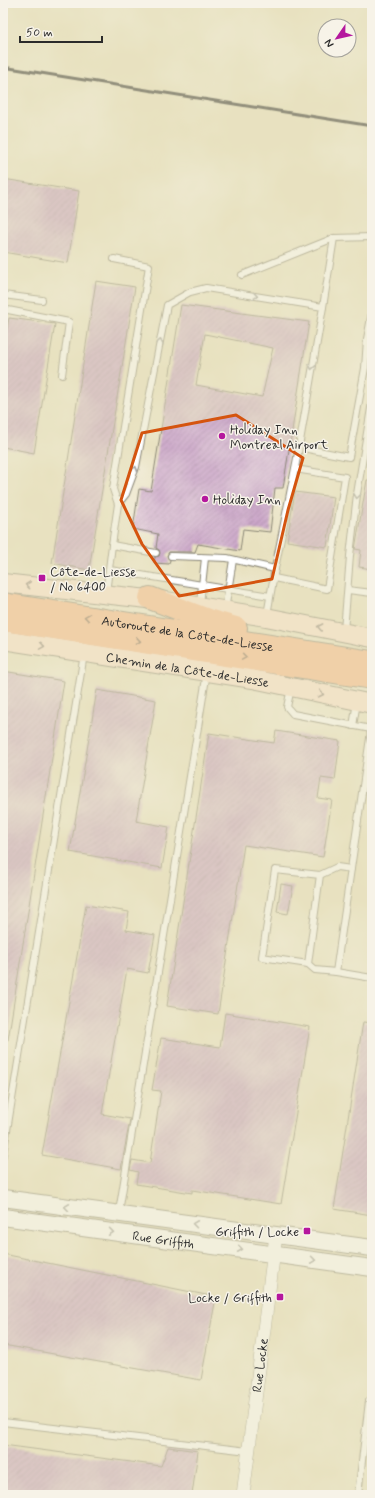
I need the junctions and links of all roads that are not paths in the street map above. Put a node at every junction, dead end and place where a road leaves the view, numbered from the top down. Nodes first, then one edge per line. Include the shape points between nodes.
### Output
1 (372, 237) edge
2 (334, 238) junction
3 (114, 259) dead end
4 (242, 275) dead end
5 (3, 295) edge
6 (42, 300) dead end
7 (322, 307) junction
8 (3, 309) edge
9 (372, 312) edge
10 (62, 375) dead end
11 (372, 402) edge
12 (308, 449) dead end
13 (295, 469) junction
14 (118, 504) junction
15 (112, 545) junction
16 (156, 553) dead end
17 (171, 556) dead end
18 (206, 558) junction
19 (233, 560) junction
20 (275, 569) junction
21 (110, 570) junction
22 (274, 578) junction
23 (3, 583) edge
24 (202, 585) junction
25 (228, 589) junction
26 (348, 590) junction
27 (372, 593) edge
28 (106, 595) junction
29 (270, 596) junction
30 (150, 598) junction
31 (3, 604) edge
32 (200, 606) junction
33 (225, 610) junction
34 (266, 617) junction
35 (3, 620) edge
36 (343, 632) junction
37 (372, 638) edge
38 (3, 640) edge
39 (84, 652) junction
40 (325, 662) junction
41 (372, 662) edge
42 (207, 672) junction
43 (372, 678) edge
44 (372, 684) edge
45 (292, 687) junction
46 (365, 703) edge
47 (353, 726) junction
48 (371, 727) edge
49 (364, 777) junction
50 (372, 778) edge
51 (351, 868) junction
52 (320, 875) junction
53 (308, 964) junction
54 (336, 972) junction
55 (372, 978) edge
56 (3, 1155) edge
57 (3, 1198) edge
58 (119, 1214) junction
59 (3, 1217) edge
60 (276, 1235) junction
61 (372, 1248) edge
62 (274, 1254) junction
63 (372, 1268) edge
64 (372, 1401) edge
65 (3, 1422) edge
66 (248, 1451) junction
67 (243, 1495) edge
68 (358, 1495) edge

1 - 2 lane
2 - 4 lane
2 - 7 lane
3 - 14 lane via 149,266 113,489
5 - 6 lane
7 -> 13 lane
14 -> 7 lane via 126,494 136,467 167,305 190,292 206,288
8 - 10 lane via 69,322
9 - 12 lane via 349,457
11 -> 26 lane via 357,494
13 - 20 lane
13 - 22 lane via 345,477 327,589
14 - 15 lane
15 - 16 lane
15 - 21 lane
17 - 18 lane
18 - 19 lane
18 - 24 lane
19 - 20 lane
19 - 25 lane
20 - 22 lane
21 - 24 lane
21 - 28 lane
22 - 29 lane
28 -> 23 main road
24 - 25 lane
24 - 32 lane
25 - 29 lane
25 - 33 lane
26 - 27 lane
26 - 36 lane
28 - 30 main road
29 - 34 lane
30 - 32 main road
30 - 40 highway
40 -> 31 highway, Autoroute de la Côte-de-Liesse
32 - 33 main road
33 - 34 main road
36 -> 34 main road
35 -> 40 highway, Autoroute de la Côte-de-Liesse
36 - 37 main road
38 -> 39 main road, Chemin de la Côte-de-Liesse
39 - 42 main road, Chemin de la Côte-de-Liesse
39 - 56 lane
40 - 41 highway, Autoroute de la Côte-de-Liesse
40 - 43 highway, Autoroute de la Côte-de-Liesse
40 - 44 highway
42 - 45 main road, Chemin de la Côte-de-Liesse
42 - 58 lane
45 -> 46 main road, Chemin de la Côte-de-Liesse
45 - 47 lane via 287,707 293,714
46 - 47 lane
47 - 48 lane
48 - 49 lane
49 - 50 lane
49 - 51 lane
51 - 52 lane via 338,867
51 - 54 lane
52 - 53 lane
52 - 53 lane via 275,870 262,957
53 - 54 lane via 315,970
54 - 55 lane
58 -> 57 street, Rue Griffith
60 -> 58 street, Rue Griffith
59 -> 62 street, Rue Griffith
60 - 61 street, Rue Griffith
60 - 62 street, Rue Locke
62 -> 63 street, Rue Griffith
62 - 66 street, Rue Locke
64 - 68 lane via 369,1401
65 - 66 lane
66 - 67 street, Rue Locke

